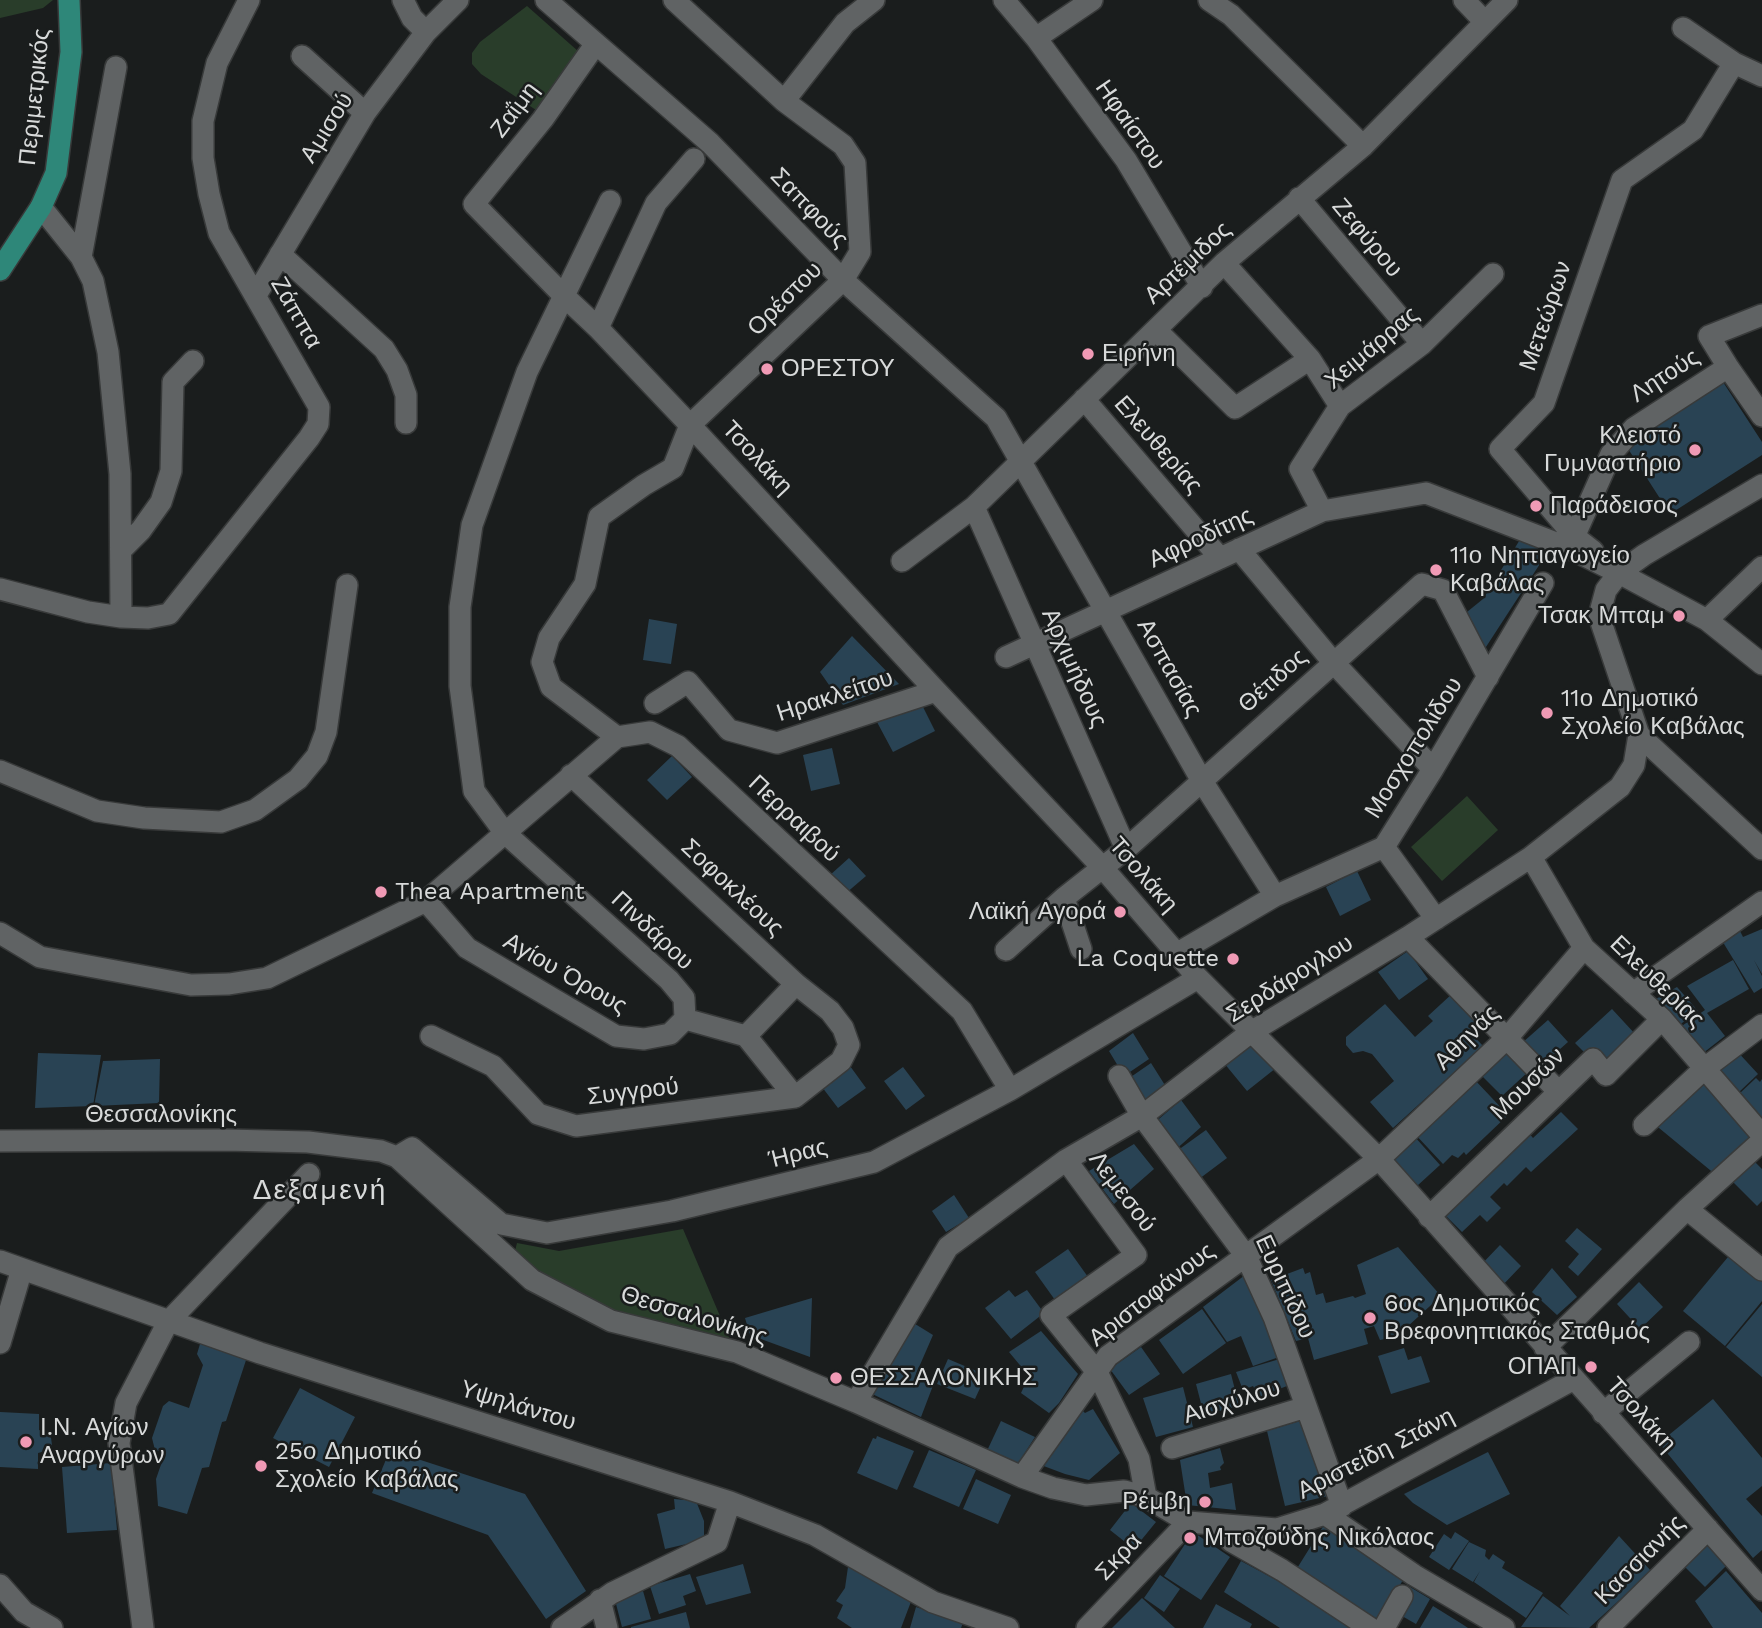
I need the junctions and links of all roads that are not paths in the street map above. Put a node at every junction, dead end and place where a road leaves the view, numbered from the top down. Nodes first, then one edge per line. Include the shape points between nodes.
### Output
1 (69, 0) edge
2 (249, 0) edge
3 (403, 0) edge
4 (458, 0) edge
5 (545, 0) edge
6 (674, 0) edge
7 (874, 0) edge
8 (1004, 0) edge
9 (1092, 0) edge
10 (1209, 0) edge
11 (1464, 0) edge
12 (1507, 0) edge
13 (1485, 21) junction
14 (1683, 28) dead end
15 (426, 32) junction
16 (1036, 38) junction
17 (595, 45) junction
18 (302, 56) dead end
19 (1734, 63) junction
20 (116, 67) dead end
21 (1762, 76) edge
22 (784, 101) junction
23 (365, 113) junction
24 (1363, 146) junction
25 (694, 159) dead end
26 (1299, 198) junction
27 (610, 201) dead end
28 (474, 204) joint
29 (41, 207) junction
30 (280, 254) junction
31 (81, 257) junction
32 (1224, 263) junction
33 (0, 270) edge
34 (1493, 274) dead end
35 (843, 281) junction
36 (1202, 286) junction
37 (256, 295) junction
38 (565, 297) junction
39 (1762, 315) edge
40 (598, 328) junction
41 (1156, 330) junction
42 (1422, 344) junction
43 (1310, 359) junction
44 (193, 361) dead end
45 (1728, 367) junction
46 (1084, 399) junction
47 (1340, 406) junction
48 (1762, 416) edge
49 (406, 423) dead end
50 (690, 425) junction
51 (1022, 463) junction
52 (1762, 485) edge
53 (974, 508) junction
54 (1322, 511) junction
55 (1572, 543) junction
56 (122, 549) junction
57 (1229, 553) junction
58 (902, 561) dead end
59 (1762, 568) edge
60 (1619, 573) junction
61 (1543, 583) dead end
62 (347, 585) dead end
63 (0, 589) edge
64 (1106, 610) junction
65 (121, 617) junction
66 (1707, 620) junction
67 (1034, 644) junction
68 (1006, 657) dead end
69 (1333, 662) junction
70 (1762, 664) edge
71 (1488, 677) junction
72 (936, 691) junction
73 (655, 703) dead end
74 (1639, 735) junction
75 (617, 737) junction
76 (1433, 769) junction
77 (0, 771) edge
78 (571, 775) junction
79 (1202, 781) junction
80 (506, 833) junction
81 (1384, 847) junction
82 (1126, 849) junction
83 (1762, 849) edge
84 (1531, 857) junction
85 (1102, 867) junction
86 (1275, 895) junction
87 (1064, 898) junction
88 (426, 901) junction
89 (1762, 902) edge
90 (1436, 919) junction
91 (0, 933) edge
92 (1408, 937) junction
93 (1584, 948) junction
94 (1006, 950) dead end
95 (1081, 950) dead end
96 (1176, 954) junction
97 (1198, 978) junction
98 (796, 984) junction
99 (1633, 993) junction
100 (685, 1019) junction
101 (1662, 1019) junction
102 (1762, 1025) edge
103 (1251, 1032) junction
104 (431, 1036) dead end
105 (746, 1036) junction
106 (1508, 1037) junction
107 (1705, 1068) junction
108 (1119, 1076) dead end
109 (1010, 1090) junction
110 (1559, 1091) junction
111 (795, 1097) junction
112 (1142, 1116) junction
113 (1644, 1125) dead end
114 (1762, 1135) edge
115 (1762, 1140) edge
116 (0, 1141) edge
117 (397, 1157) junction
118 (1379, 1159) junction
119 (1066, 1160) junction
120 (309, 1174) dead end
121 (1687, 1209) junction
122 (1429, 1217) junction
123 (1246, 1256) junction
124 (0, 1261) edge
125 (22, 1269) junction
126 (1762, 1270) edge
127 (168, 1322) junction
128 (1689, 1342) dead end
129 (0, 1343) edge
130 (1545, 1348) junction
131 (1097, 1372) junction
132 (1574, 1379) junction
133 (856, 1402) junction
134 (1306, 1407) junction
135 (1603, 1413) junction
136 (1139, 1459) junction
137 (1022, 1476) junction
138 (1146, 1497) junction
139 (730, 1502) junction
140 (1333, 1510) junction
141 (1188, 1522) junction
142 (1708, 1529) junction
143 (1231, 1541) dead end
144 (1755, 1567) edge
145 (0, 1586) edge
146 (1762, 1590) edge
147 (1402, 1596) dead end
148 (600, 1600) junction
149 (52, 1628) edge
150 (143, 1628) edge
151 (562, 1628) edge
152 (607, 1628) edge
153 (1008, 1628) edge
154 (1087, 1628) edge
155 (1370, 1628) edge
156 (1384, 1628) edge
157 (1504, 1628) edge
158 (1608, 1628) edge

1 - 29 main road, Περιμετρικός via 71,52 63,129 55,173
2 - 37 street, Ζάππα via 216,62 203,121 203,158 219,233
3 - 15 street
4 - 15 street, Αμισού
5 - 17 street, Σαπφούς
6 - 22 street, Ορέστου
7 - 22 street via 845,23
8 - 16 street, Ηφαίστου
9 - 16 street
10 - 24 street via 1231,15
11 - 13 street
12 - 13 street, Αρτέμιδος
13 - 24 street, Αρτέμιδος
14 - 19 street
15 - 23 street, Αμισού
16 - 36 street, Ηφαίστου via 1126,160
17 - 28 street, Ζαΐμη
17 - 35 street, Σαπφούς via 710,143
18 - 23 street
19 - 21 street
19 - 55 street, Μετεώρων via 1693,130 1622,180 1544,403 1500,449
20 - 31 street
22 - 35 street, Ορέστου via 843,145 856,163 860,252
23 - 30 street, Αμισού
24 - 26 street, Αρτέμιδος
25 - 40 street via 656,203
26 - 32 street, Αρτέμιδος
26 - 42 street, Ζεφύρου
27 - 38 street, Πινδάρου
28 - 38 street, Τσολάκη
29 - 31 street
29 - 33 main road, Περιμετρικός
30 - 37 street, Αμισού
30 - 49 street via 384,349 405,395
31 - 56 street via 93,281 108,352
32 - 36 street, Αρτέμιδος
32 - 43 street
34 - 42 street, Χειμάρρας
35 - 50 street, Ορέστου
35 - 51 street, Σαπφούς via 996,418
36 - 41 street, Αρτέμιδος
37 - 65 street, Ζάππα via 319,407 318,424 169,614
38 - 40 street, Τσολάκη
38 - 80 street, Πινδάρου via 527,372 472,525 460,607 460,686 474,791
39 - 45 street, Λητούς via 1709,337
40 - 50 street, Τσολάκη
41 - 43 street via 1236,408
41 - 46 street, Αρτέμιδος
42 - 47 street, Χειμάρρας
43 - 47 street
44 - 56 street via 173,382 171,471 161,502
45 - 48 street
45 - 55 street, Λητούς via 1634,428 1611,454
46 - 51 street, Αρτέμιδος
46 - 57 street, Ελευθερίας
47 - 54 street, Χειμάρρας via 1300,469
50 - 72 street, Τσολάκη
50 - 75 street via 673,468 599,517 585,584 549,638 542,662 551,687
51 - 53 street, Αρτέμιδος
51 - 64 street, Ασπασίας
52 - 60 street
53 - 58 street, Αρτέμιδος
53 - 67 street, Αρχιμήδους
54 - 55 street, Αφροδίτης via 1426,493
54 - 57 street, Αφροδίτης
55 - 60 street
56 - 65 street
57 - 64 street, Αφροδίτης
57 - 69 street, Ελευθερίας
59 - 66 street
60 - 66 street
60 - 74 street via 1606,590 1599,615
61 - 71 street, Μοσχοπολίδου
62 - 77 street via 326,732 317,756 298,779 255,810 221,822 97,811
63 - 65 street
64 - 67 street, Αφροδίτης
64 - 79 street, Ασπασίας
66 - 70 street
67 - 68 street, Αφροδίτης
67 - 82 street, Αρχιμήδους
69 - 71 street, Θέτιδος via 1422,584 1443,590
69 - 76 street, Ελευθερίας
69 - 79 street, Θέτιδος
71 - 76 street, Μοσχοπολίδου
72 - 73 street, Ηρακλείτου via 777,743 729,730 688,682
72 - 85 street, Τσολάκη
74 - 83 street
74 - 84 street, Σερδάρογλου via 1633,765 1620,787
75 - 78 street
75 - 109 street, Περραιβού via 650,732 678,746 962,1012
76 - 81 street, Μοσχοπολίδου
78 - 80 street
78 - 98 street, Σοφοκλέους
79 - 82 street, Θέτιδος
79 - 86 street, Ασπασίας
80 - 88 street
80 - 100 street, Πινδάρου via 669,980 684,998
81 - 86 street, Μοσχοπολίδου
81 - 90 street
82 - 85 street, Θέτιδος
84 - 90 street, Σερδάρογλου
84 - 93 street, Ελευθερίας
85 - 87 street, Θέτιδος
85 - 96 street, Τσολάκη
86 - 96 street, Μοσχοπολίδου
87 - 94 street, Θέτιδος
87 - 95 street
88 - 91 street via 267,978 229,984 191,985 40,957
88 - 100 street, Αγίου Όρους via 467,948 616,1036 644,1039 670,1034
89 - 99 street
90 - 92 street, Σερδάρογλου
92 - 103 street, Σερδάρογλου
92 - 106 street
93 - 99 street, Ελευθερίας
93 - 106 street, Αθηνάς
96 - 97 street, Τσολάκη
97 - 103 street, Τσολάκη
97 - 109 street, Ήρας
98 - 105 street
98 - 111 street, Σοφοκλέους via 830,1011 849,1045 841,1060
99 - 101 street, Ελευθερίας
100 - 105 street
101 - 107 street, Ελευθερίας
101 - 110 street, Μουσών via 1606,1075 1592,1059
102 - 107 street
103 - 112 street, Σερδάρογλου
103 - 118 street, Τσολάκη
104 - 111 street, Συγγρού via 493,1066 538,1115 576,1126
105 - 111 street
106 - 110 street
106 - 118 street, Αθηνάς
107 - 113 street
107 - 114 street, Ελευθερίας
108 - 112 street, Ευριπίδου
109 - 117 street, Ήρας via 874,1162 672,1212 547,1233 501,1224 412,1148
110 - 122 street, Μουσών
112 - 119 street, Σερδάρογλου
112 - 123 street, Ευριπίδου
115 - 121 street
116 - 117 street, Θεσσαλονίκης via 308,1142
117 - 133 street, Θεσσαλονίκης via 532,1280 611,1321 737,1352
118 - 122 street, Τσολάκη
118 - 123 street, Αριστοφάνους
119 - 131 street, Λεμεσού via 1136,1255 1051,1315
119 - 133 street, Σερδάρογλου via 948,1247
120 - 127 street
121 - 126 street
121 - 130 street
122 - 130 street, Τσολάκη
123 - 131 street, Αριστοφάνους via 1108,1356
123 - 134 street, Ευριπίδου
124 - 125 street, Υψηλάντου
125 - 127 street, Υψηλάντου
125 - 129 street
127 - 139 street, Υψηλάντου
127 - 150 street via 127,1403 119,1443
128 - 135 street
130 - 132 street, Τσολάκη
131 - 136 street
131 - 137 street, Αριστοφάνους
132 - 135 street, Τσολάκη
132 - 140 street, Αριστείδη Στάνη
133 - 137 street, Θεσσαλονίκης
134 - 136 street, Αισχύλου
134 - 140 street, Ευριπίδου
135 - 142 street, Τσολάκη
136 - 138 street
137 - 138 street, Θεσσαλονίκης via 1086,1495 1124,1491
138 - 141 street, Θεσσαλονίκης
139 - 148 street via 717,1542
139 - 153 street, Υψηλάντου via 815,1535 933,1602
140 - 141 street, Αριστείδη Στάνη via 1277,1529
140 - 157 street via 1414,1575
141 - 154 street, Σκρα
142 - 144 street, Τσολάκη
142 - 158 street, Κασσιανής
143 - 155 street
144 - 146 street, Τσολάκη
145 - 149 street via 24,1612
147 - 156 street
148 - 151 street
148 - 152 street

